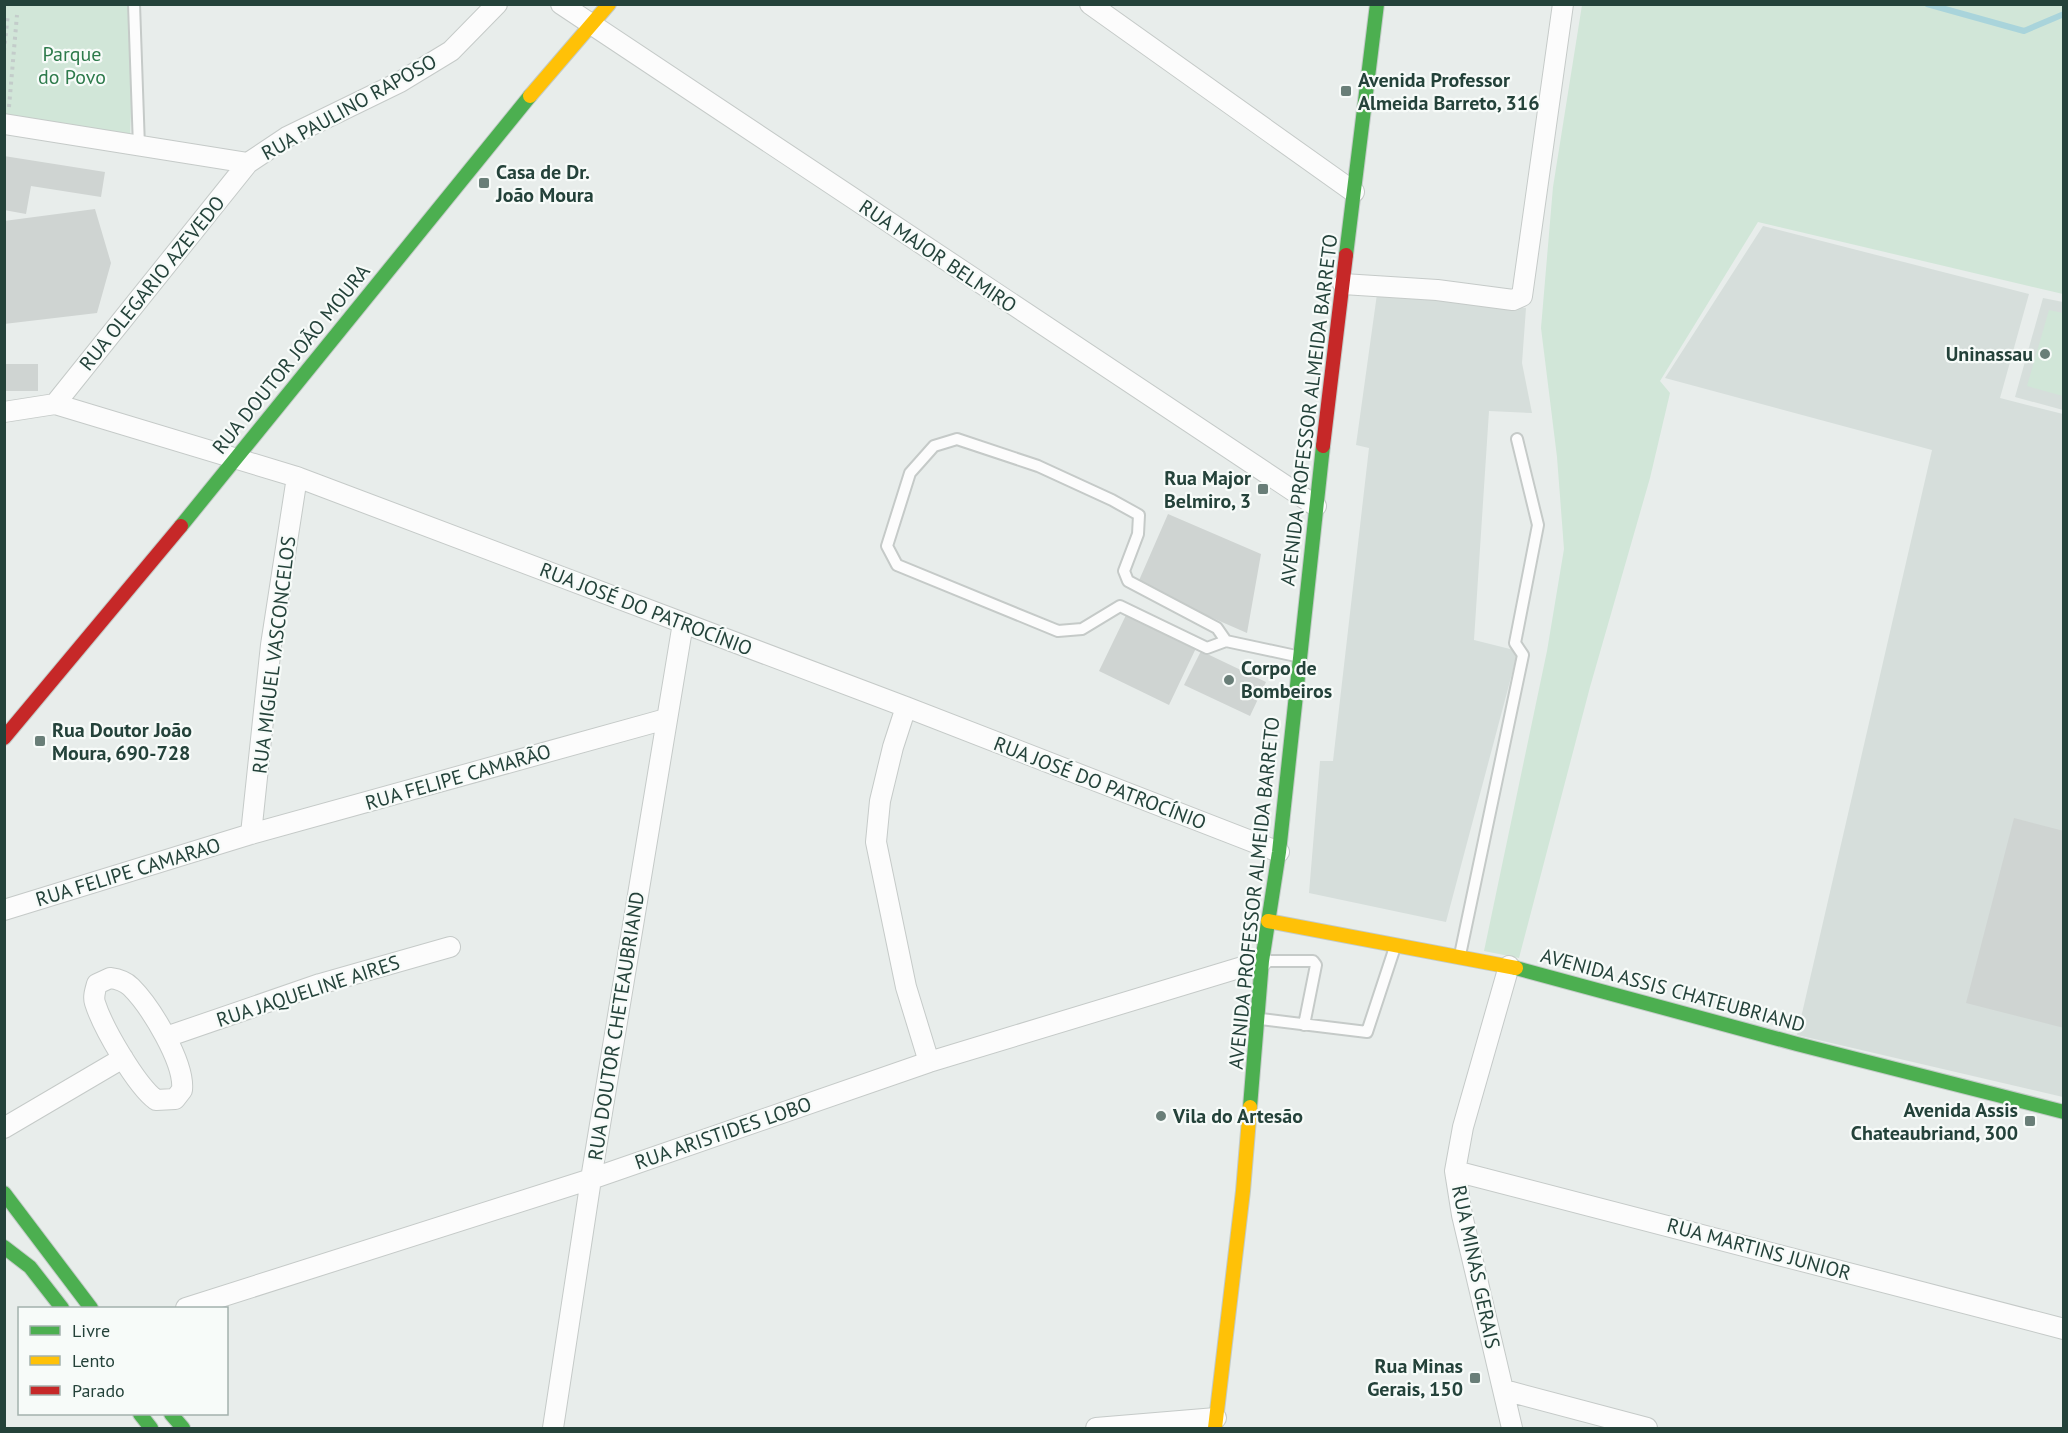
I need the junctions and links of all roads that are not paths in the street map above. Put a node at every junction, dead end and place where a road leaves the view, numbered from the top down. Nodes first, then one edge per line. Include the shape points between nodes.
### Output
1 (134, 4) edge
2 (497, 4) edge
3 (561, 4) edge
4 (609, 4) edge
5 (1090, 4) edge
6 (1377, 4) edge
7 (1563, 4) edge
8 (592, 26) junction
9 (4, 124) edge
10 (139, 147) junction
11 (248, 163) junction
12 (1354, 192) junction
13 (1343, 284) junction
14 (55, 404) junction
15 (4, 412) edge
16 (1517, 439) dead end
17 (236, 460) junction
18 (297, 477) junction
19 (1316, 506) junction
20 (683, 623) junction
21 (1226, 641) junction
22 (1299, 657) junction
23 (906, 707) junction
24 (666, 719) junction
25 (4, 738) edge
26 (251, 834) junction
27 (1279, 852) junction
28 (4, 910) edge
29 (1268, 921) junction
30 (1396, 944) junction
31 (450, 948) dead end
32 (1460, 955) junction
33 (1262, 961) junction
34 (1509, 966) junction
35 (1257, 1018) junction
36 (1304, 1025) junction
37 (166, 1037) junction
38 (123, 1058) junction
39 (929, 1062) junction
40 (2064, 1112) edge
41 (4, 1128) edge
42 (1455, 1171) junction
43 (591, 1179) junction
44 (4, 1193) edge
45 (4, 1247) edge
46 (61, 1307) edge
47 (90, 1307) edge
48 (189, 1307) edge
49 (2064, 1329) edge
50 (1504, 1390) junction
51 (141, 1415) edge
52 (173, 1415) edge
53 (1215, 1423) edge
54 (151, 1428) edge
55 (183, 1428) edge
56 (553, 1428) edge
57 (1096, 1428) edge
58 (1512, 1428) edge
59 (1647, 1428) edge

1 - 10 lane
2 - 11 street, RUA PAULINO RAPOSO via 451,51 400,82 288,137
3 - 8 street, RUA MAJOR BELMIRO
4 - 8 main road, RUA DOUTOR JOÃO MOURA
5 - 12 street
6 - 12 main road, AVENIDA PROFESSOR ALMEIDA BARRETO
7 - 13 street via 1522,296 1514,300
8 - 17 main road, RUA DOUTOR JOÃO MOURA via 496,135
8 - 19 street, RUA MAJOR BELMIRO
9 - 10 street, RUA PAULINO RAPOSO
10 - 11 street, RUA PAULINO RAPOSO
11 - 14 street, RUA OLEGARIO AZEVEDO
12 - 13 main road, AVENIDA PROFESSOR ALMEIDA BARRETO
13 - 19 main road, AVENIDA PROFESSOR ALMEIDA BARRETO
14 - 15 street, RUA JOSÉ DO PATROCÍNIO
14 - 17 street, RUA JOSÉ DO PATROCÍNIO
16 - 32 lane via 1538,525 1515,643 1523,655
17 - 18 street, RUA JOSÉ DO PATROCÍNIO
17 - 25 main road, RUA DOUTOR JOÃO MOURA
18 - 20 street, RUA JOSÉ DO PATROCÍNIO
18 - 26 street, RUA MIGUEL VASCONCELOS via 272,645
19 - 22 main road, AVENIDA PROFESSOR ALMEIDA BARRETO
20 - 23 street, RUA JOSÉ DO PATROCÍNIO
20 - 24 street, RUA DOUTOR CHETEAUBRIAND
21 - 21 lane via 1217,628 1128,581 1125,571 1138,534 1138,515 1112,500 1038,466 957,439 934,446 910,473 888,546 897,565 1058,631 1082,629 1120,606 1207,648
21 - 22 lane
22 - 27 main road, AVENIDA PROFESSOR ALMEIDA BARRETO
23 - 27 street, RUA JOSÉ DO PATROCÍNIO
23 - 39 street via 880,801 876,842 906,987
24 - 26 street, RUA FELIPE CAMARÃO
24 - 43 street, RUA DOUTOR CHETEAUBRIAND
26 - 28 street, RUA FELIPE CAMARAO
27 - 29 main road, AVENIDA PROFESSOR ALMEIDA BARRETO
29 - 30 main road, AVENIDA ASSIS CHATEUBRIAND
29 - 33 main road, AVENIDA PROFESSOR ALMEIDA BARRETO
30 - 32 main road, AVENIDA ASSIS CHATEUBRIAND
30 - 36 lane via 1367,1032
31 - 37 street, RUA JAQUELINE AIRES via 320,984
32 - 34 main road, AVENIDA ASSIS CHATEUBRIAND
33 - 35 main road, AVENIDA PROFESSOR ALMEIDA BARRETO
33 - 36 lane via 1313,961 1316,965
33 - 39 street, RUA ARISTIDES LOBO
34 - 40 main road, AVENIDA ASSIS CHATEUBRIAND
34 - 42 street, RUA MINAS GERAIS
35 - 36 lane
35 - 53 main road, AVENIDA PROFESSOR ALMEIDA BARRETO via 1243,1191
37 - 38 street via 181,1069 182,1090 175,1099 156,1100 147,1093
37 - 38 street via 132,987 121,980 103,980 97,984 95,1003
38 - 41 street
39 - 43 street, RUA ARISTIDES LOBO
42 - 49 street, RUA MARTINS JUNIOR
42 - 50 street, RUA MINAS GERAIS
43 - 48 street, RUA ARISTIDES LOBO
43 - 56 street, RUA DOUTOR CHETEAUBRIAND
44 - 47 main road
45 - 46 main road via 30,1267
50 - 58 street, RUA MINAS GERAIS
50 - 59 street
51 - 54 main road
52 - 55 main road
53 - 57 street

